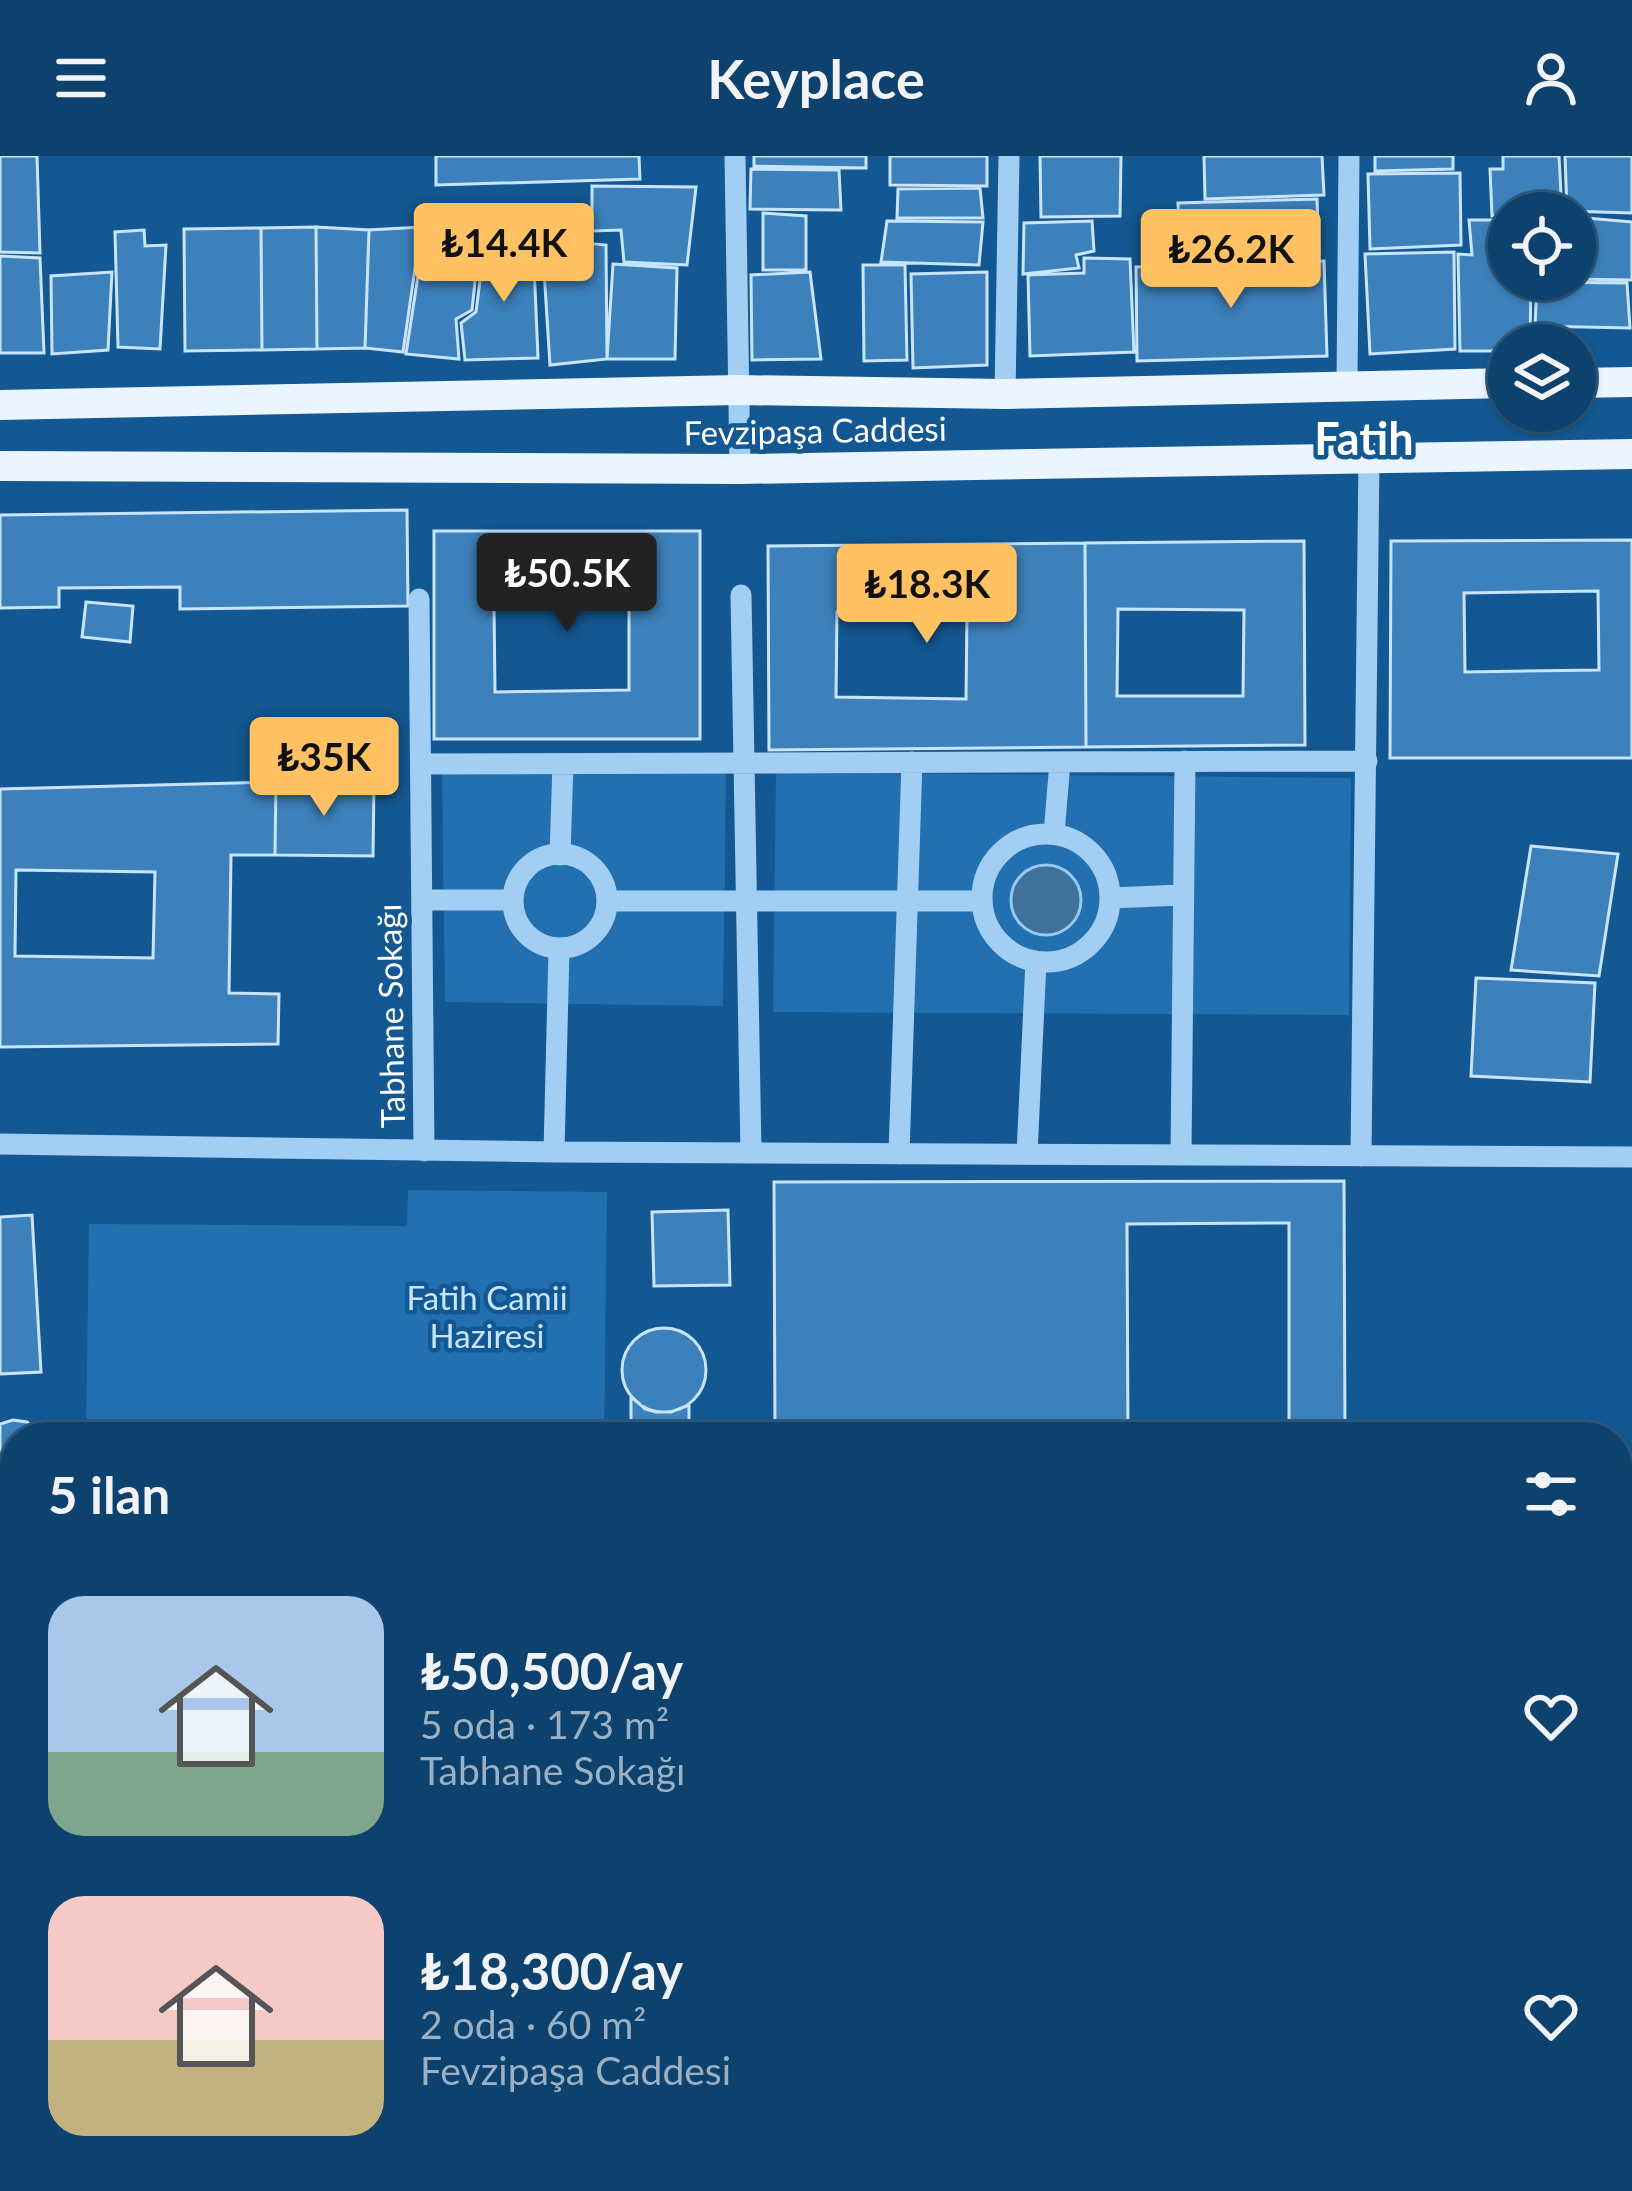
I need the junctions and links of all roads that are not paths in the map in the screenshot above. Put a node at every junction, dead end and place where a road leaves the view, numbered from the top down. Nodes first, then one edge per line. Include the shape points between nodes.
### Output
1 (735, 156) edge
2 (1009, 156) edge
3 (1348, 156) edge
4 (1596, 382) edge
5 (1632, 382) edge
6 (1488, 383) edge
7 (1347, 384) junction
8 (738, 390) junction
9 (1005, 394) junction
10 (0, 405) edge
11 (1632, 454) edge
12 (1369, 456) junction
13 (0, 466) edge
14 (740, 470) junction
15 (741, 595) dead end
16 (419, 599) dead end
17 (1367, 760) junction
18 (1185, 761) junction
19 (912, 762) junction
20 (1060, 762) junction
21 (745, 763) junction
22 (421, 764) junction
23 (563, 764) junction
24 (1054, 834) junction
25 (560, 855) junction
26 (1182, 895) junction
27 (1110, 898) junction
28 (422, 900) junction
29 (512, 900) junction
30 (608, 901) junction
31 (747, 901) junction
32 (906, 901) junction
33 (982, 901) junction
34 (559, 949) junction
35 (1036, 962) junction
36 (0, 1144) edge
37 (424, 1151) junction
38 (554, 1153) junction
39 (751, 1153) junction
40 (899, 1154) junction
41 (1027, 1154) junction
42 (1181, 1155) junction
43 (1361, 1156) junction
44 (1632, 1157) edge

1 - 8 street
2 - 9 street
3 - 7 street
4 - 5 main road
6 - 7 main road, Fevzipaşa Caddesi
7 - 9 main road, Fevzipaşa Caddesi
8 - 9 main road, Fevzipaşa Caddesi
8 - 10 main road, Fevzipaşa Caddesi
8 - 14 street
11 - 12 main road, Fevzipaşa Caddesi
12 - 14 main road, Fevzipaşa Caddesi
12 - 17 street
13 - 14 main road, Fevzipaşa Caddesi
15 - 21 street
16 - 22 street, Tabhane Sokağı
17 - 18 street
17 - 43 street
18 - 20 street
18 - 26 street
19 - 20 street
19 - 21 street
19 - 32 street
20 - 24 street
21 - 23 street
21 - 31 street
22 - 23 street
22 - 28 street, Tabhane Sokağı
23 - 25 street
24 - 27 street via 1088,849
24 - 33 street via 1003,851
25 - 29 street via 524,870
25 - 30 street via 596,870
26 - 27 street
26 - 42 street
27 - 35 street via 1096,939 1058,961
28 - 29 street
28 - 37 street, Tabhane Sokağı
29 - 34 street via 521,929
30 - 31 street
30 - 34 street via 588,940
31 - 32 street
31 - 39 street
32 - 33 street
32 - 40 street
33 - 35 street via 998,941
34 - 38 street
35 - 41 street
36 - 37 street, Tabhane Sokağı
37 - 38 street
38 - 39 street
39 - 40 street
40 - 41 street
41 - 42 street
42 - 43 street
43 - 44 street

